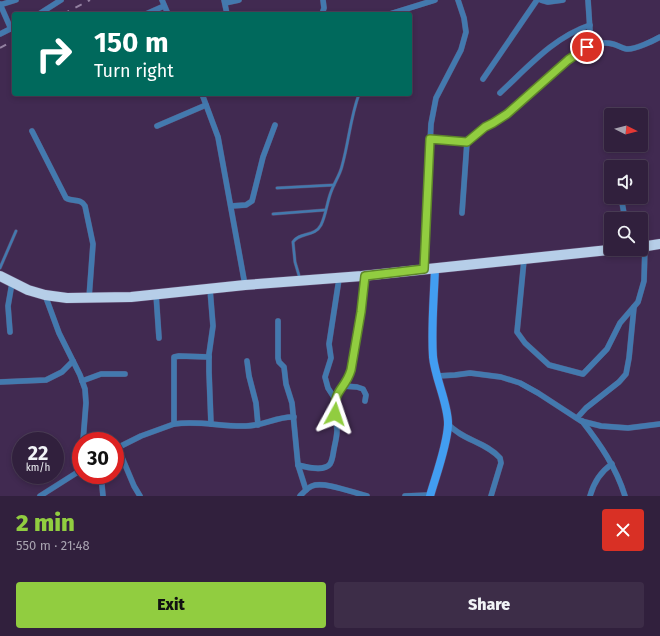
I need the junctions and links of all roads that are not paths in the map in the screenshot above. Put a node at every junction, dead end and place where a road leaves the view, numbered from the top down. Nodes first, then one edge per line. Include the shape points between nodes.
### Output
1 (16, 0) edge
2 (61, 0) edge
3 (239, 0) edge
4 (323, 0) edge
5 (435, 0) edge
6 (458, 0) edge
7 (537, 0) edge
8 (541, 0) edge
9 (564, 0) edge
10 (588, 0) edge
11 (224, 1) edge
12 (163, 3) edge
13 (0, 5) edge
14 (42, 12) edge
15 (149, 12) edge
16 (226, 12) edge
17 (323, 12) edge
18 (396, 12) edge
19 (590, 25) junction
20 (12, 28) edge
21 (0, 34) edge
22 (660, 37) edge
23 (590, 46) junction
24 (483, 79) dead end
25 (500, 93) dead end
26 (203, 96) edge
27 (358, 96) edge
28 (206, 105) junction
29 (275, 125) dead end
30 (157, 126) dead end
31 (32, 131) dead end
32 (430, 139) junction
33 (467, 142) junction
34 (334, 185) junction
35 (278, 188) dead end
36 (231, 206) junction
37 (325, 210) junction
38 (273, 214) dead end
39 (462, 214) dead end
40 (16, 231) dead end
41 (660, 244) edge
42 (648, 245) edge
43 (604, 251) edge
44 (643, 256) edge
45 (524, 260) junction
46 (0, 268) edge
47 (430, 269) junction
48 (0, 276) edge
49 (365, 276) junction
50 (339, 279) junction
51 (301, 281) junction
52 (12, 283) junction
53 (245, 285) junction
54 (210, 289) junction
55 (156, 294) junction
56 (45, 295) junction
57 (89, 298) junction
58 (634, 306) junction
59 (278, 321) dead end
60 (10, 332) dead end
61 (159, 338) dead end
62 (209, 357) junction
63 (73, 361) junction
64 (247, 361) dead end
65 (125, 374) dead end
66 (437, 376) junction
67 (82, 381) junction
68 (0, 382) edge
69 (343, 386) junction
70 (335, 399) junction
71 (365, 401) dead end
72 (294, 417) junction
73 (579, 419) junction
74 (174, 424) junction
75 (211, 424) junction
76 (448, 424) junction
77 (660, 424) edge
78 (258, 425) junction
79 (84, 432) edge
80 (124, 445) edge
81 (612, 464) junction
82 (124, 465) edge
83 (298, 465) junction
84 (72, 476) edge
85 (102, 484) edge
86 (306, 490) junction
87 (347, 493) edge
88 (40, 496) edge
89 (103, 496) edge
90 (140, 496) edge
91 (300, 496) edge
92 (367, 496) edge
93 (405, 496) edge
94 (430, 496) edge
95 (491, 496) edge
96 (590, 496) edge
97 (625, 496) edge

1 - 13 street
2 - 14 street
3 - 11 street
4 - 17 street
5 - 18 street
6 - 32 street via 466,32 461,50 436,98
7 - 24 street
8 - 9 street
10 - 19 street
11 - 16 street
12 - 15 street
13 - 20 street
19 - 23 street
19 - 25 street via 573,31 556,42
20 - 21 street
22 - 23 street via 628,49 610,43
23 - 33 street via 578,52 507,114
26 - 28 street
27 - 34 lane via 349,128 342,168
28 - 30 street
28 - 36 street via 218,137
29 - 36 street via 262,157 252,201 246,205
31 - 57 street via 66,198 81,201 85,206 93,244
32 - 33 street
32 - 47 street
33 - 39 street
34 - 35 lane
34 - 37 lane
36 - 53 street
37 - 38 lane
37 - 51 lane via 318,230 293,242 294,262
40 - 46 lane
41 - 42 highway
43 - 45 highway
44 - 58 street via 644,281 638,302
45 - 47 highway
45 - 58 street via 517,332 549,365 583,374 607,349 620,323
47 - 49 highway
47 - 66 street via 433,358
48 - 52 highway
49 - 50 highway
49 - 69 street via 352,366
50 - 51 highway
50 - 70 street via 329,344 331,358 325,376 325,383
51 - 53 highway
52 - 56 highway
52 - 60 street via 8,306
53 - 54 highway
54 - 55 highway
54 - 62 street via 213,326
55 - 57 highway
55 - 61 street
56 - 57 highway
56 - 63 street
58 - 73 street via 626,374 586,408
59 - 72 street via 278,358 284,367
62 - 74 street via 174,357
62 - 75 street
63 - 67 street
63 - 68 street via 62,372 46,380
64 - 78 street
65 - 67 street via 101,374
66 - 73 street via 470,373 501,377 520,383
66 - 76 street
67 - 79 street via 86,403
69 - 70 street
69 - 71 street via 357,386 363,389
70 - 83 street via 337,432 330,463 322,468
72 - 78 street via 282,417
72 - 83 street
73 - 77 street via 616,428
73 - 81 street
74 - 75 street
74 - 80 street
75 - 78 street via 235,427
76 - 94 street
76 - 95 street via 455,431 500,458 501,463
81 - 96 street via 597,479
81 - 97 street
82 - 90 street
83 - 86 street
84 - 88 street
85 - 89 street
86 - 87 street via 316,485 329,486
86 - 91 street
87 - 92 street
93 - 94 street

